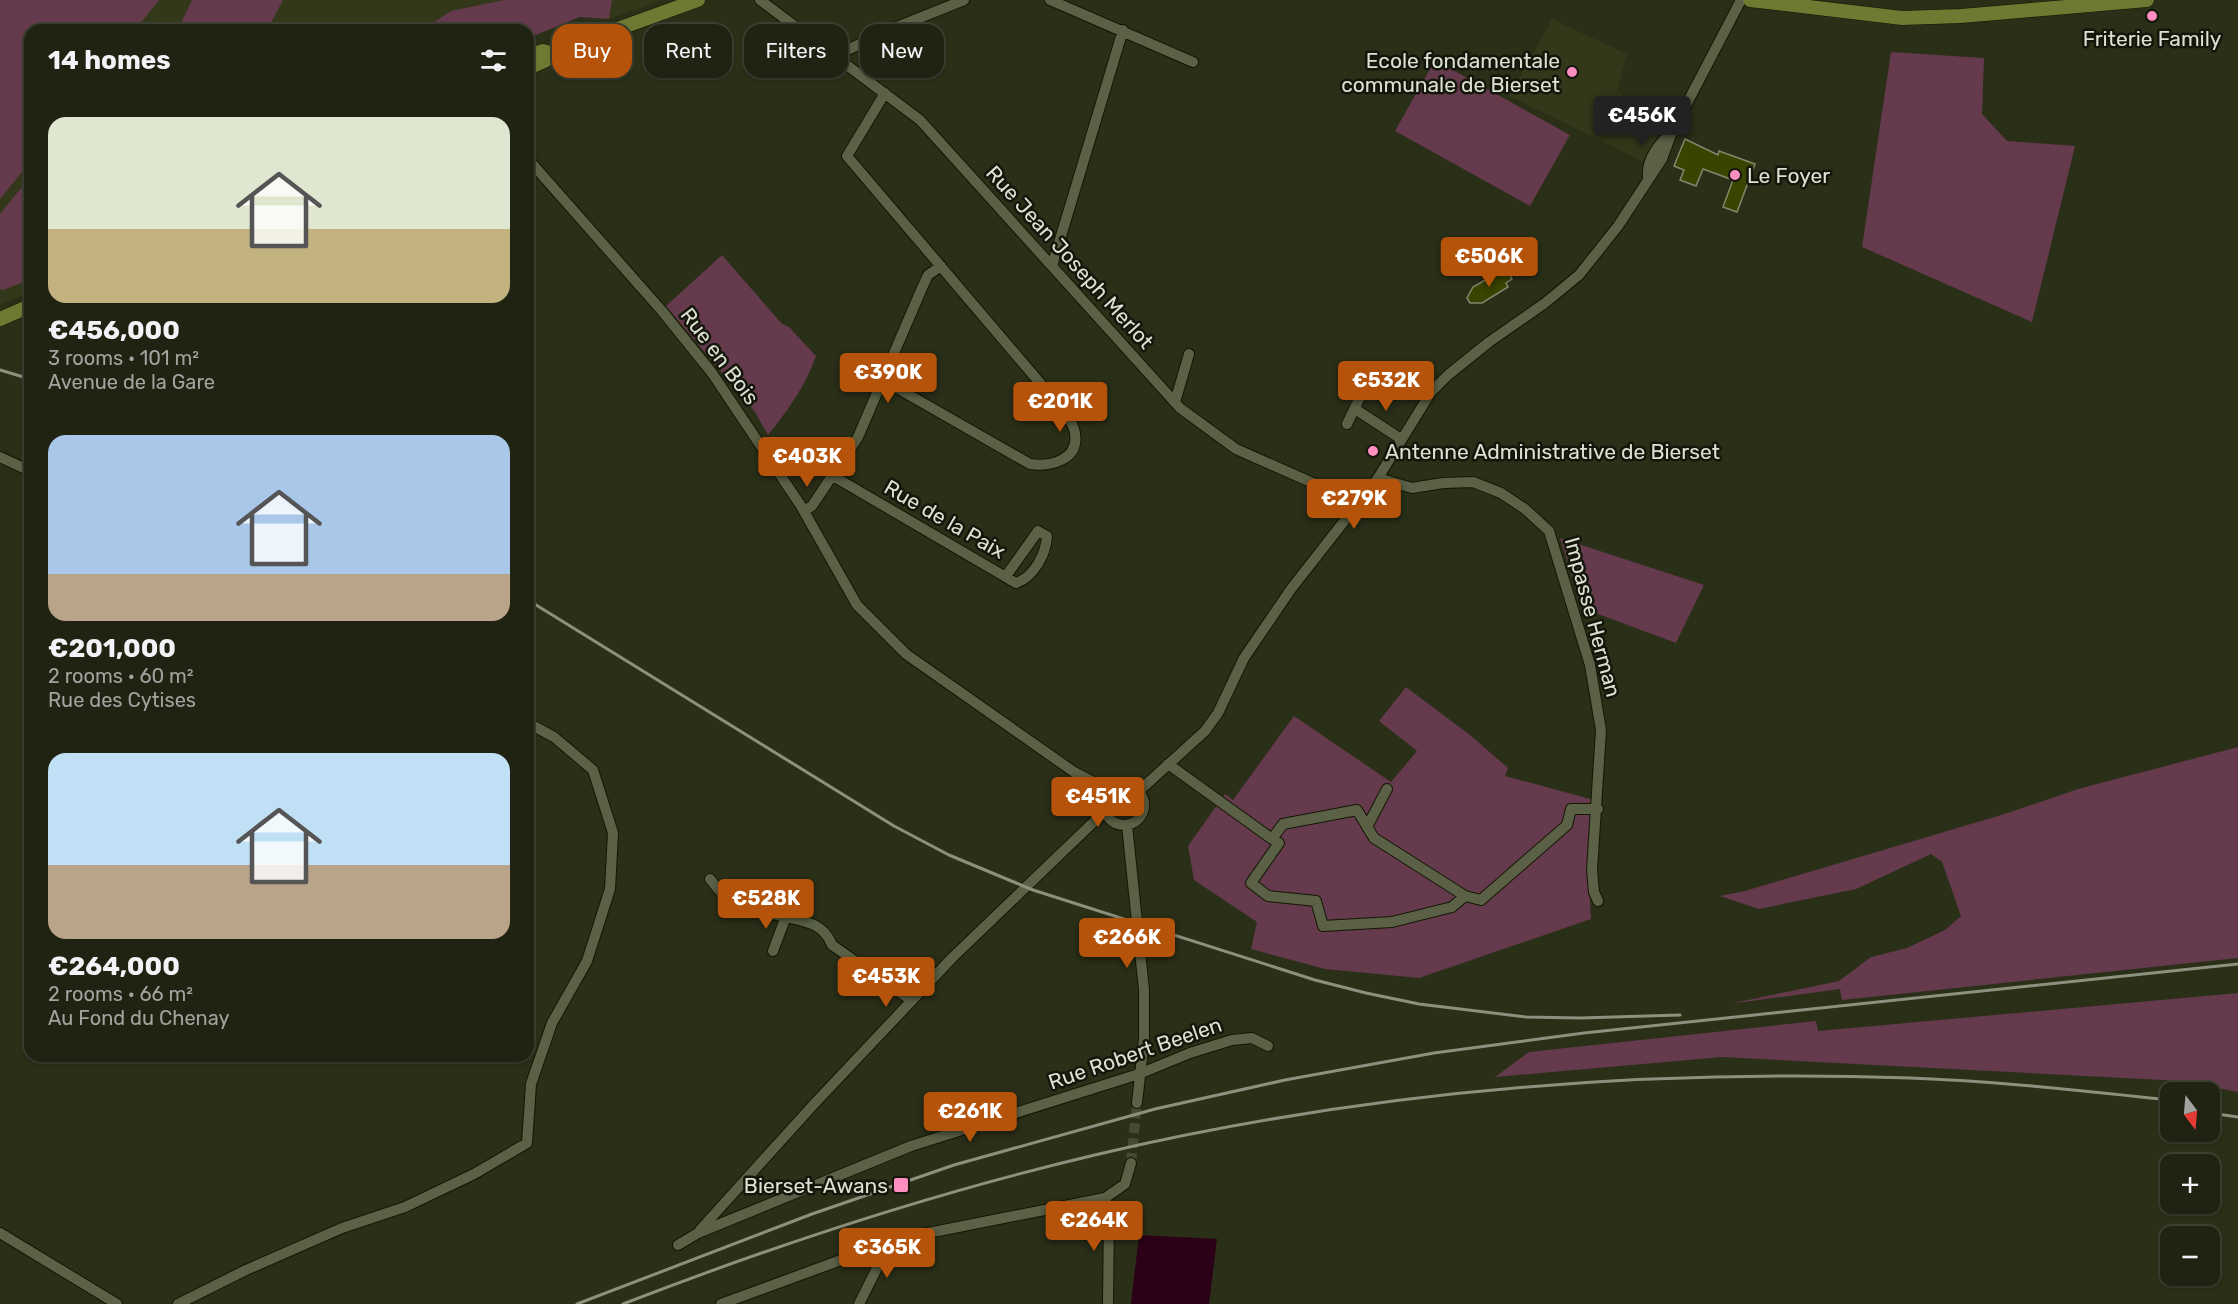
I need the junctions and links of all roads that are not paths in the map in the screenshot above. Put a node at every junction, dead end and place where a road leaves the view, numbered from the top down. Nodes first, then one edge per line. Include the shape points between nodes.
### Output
1 (698, 0) edge
2 (760, 0) edge
3 (964, 0) edge
4 (1050, 0) edge
5 (1741, 0) edge
6 (1750, 0) edge
7 (2147, 0) edge
8 (1804, 3) edge
9 (772, 4) edge
10 (797, 24) edge
11 (1124, 30) junction
12 (848, 50) edge
13 (551, 53) junction
14 (534, 54) edge
15 (1192, 62) dead end
16 (848, 64) edge
17 (534, 65) edge
18 (885, 93) junction
19 (534, 166) edge
20 (941, 266) junction
21 (1052, 266) junction
22 (24, 308) edge
23 (0, 318) edge
24 (1189, 354) dead end
25 (883, 380) junction
26 (1363, 391) dead end
27 (1175, 402) junction
28 (1355, 409) junction
29 (1347, 424) dead end
30 (1401, 439) junction
31 (0, 457) edge
32 (24, 468) edge
33 (833, 476) junction
34 (1378, 478) junction
35 (1358, 503) junction
36 (804, 511) junction
37 (1006, 576) junction
38 (534, 726) edge
39 (1167, 764) junction
40 (1388, 789) dead end
41 (1110, 790) junction
42 (1139, 791) junction
43 (1598, 809) junction
44 (1104, 812) junction
45 (1127, 825) junction
46 (1367, 828) junction
47 (1272, 839) junction
48 (710, 879) dead end
49 (1465, 896) junction
50 (1598, 901) dead end
51 (785, 918) junction
52 (773, 951) dead end
53 (912, 1001) junction
54 (1268, 1046) dead end
55 (1139, 1074) junction
56 (1137, 1103) tunnel mouth
57 (1131, 1163) tunnel mouth
58 (1105, 1198) junction
59 (0, 1233) edge
60 (698, 1233) junction
61 (678, 1245) dead end
62 (882, 1245) junction
63 (117, 1304) edge
64 (178, 1304) edge
65 (721, 1304) edge
66 (859, 1304) edge
67 (1108, 1304) edge

1 - 13 main road
2 - 9 street, Rue Jean Joseph Merlot
3 - 12 street
4 - 11 street
5 - 30 street via 1672,132 1662,159 1618,226 1579,275 1448,375 1431,392
6 - 8 main road
7 - 8 main road via 1902,18
9 - 10 street, Rue Jean Joseph Merlot
11 - 15 street
11 - 21 street
13 - 14 main road
13 - 17 main road
16 - 18 street, Rue Jean Joseph Merlot
18 - 20 street via 847,156
18 - 21 street, Rue Jean Joseph Merlot via 920,120
19 - 36 street, Rue en Bois via 712,374
20 - 25 street via 928,275
20 - 25 street via 1068,416 1076,435 1073,448 1062,461 1046,466 1030,464
21 - 27 street, Rue Jean Joseph Merlot
22 - 23 main road
24 - 27 street
25 - 33 street via 858,437
26 - 28 street
27 - 35 street, Rue Jean Joseph Merlot via 1236,449
28 - 29 street
28 - 30 street
30 - 34 street
31 - 32 street
33 - 36 street
33 - 37 street, Rue de la Paix
34 - 35 street
34 - 43 street, Impasse Herman via 1412,488 1473,482 1501,493 1549,531 1590,665 1601,730
35 - 39 street via 1291,589 1245,658 1218,713
36 - 41 street, Rue en Bois via 857,605 906,654 1074,772
37 - 37 street, Rue de la Paix via 1038,531 1047,536 1046,550 1026,580 1016,583
38 - 64 street via 555,737 593,770 613,833 610,889 586,961 552,1023 531,1084 527,1143 405,1207 342,1228
39 - 42 street
39 - 47 street
40 - 46 street
41 - 42 street via 1127,784
41 - 44 street via 1104,800
42 - 45 street via 1143,811 1135,822
43 - 49 street via 1571,809 1567,825 1481,900
43 - 50 street, Impasse Herman via 1592,870
44 - 45 street via 1115,824
44 - 53 street
45 - 55 street via 1144,990
46 - 47 street via 1357,810 1283,824
46 - 49 street via 1374,838
47 - 49 street via 1279,843 1251,883 1268,896 1317,901 1323,926 1392,922 1452,907
48 - 51 street via 723,895 740,904
51 - 52 street
51 - 53 street via 819,928 832,945
53 - 60 street
54 - 55 street, Rue Robert Beelen via 1252,1038 1232,1040
55 - 56 street
55 - 60 street, Rue Robert Beelen via 911,1146
57 - 58 street via 1125,1184
58 - 62 street
58 - 67 street via 1109,1212
59 - 63 street
60 - 61 street, Rue Robert Beelen
62 - 65 street
62 - 66 street via 881,1260

